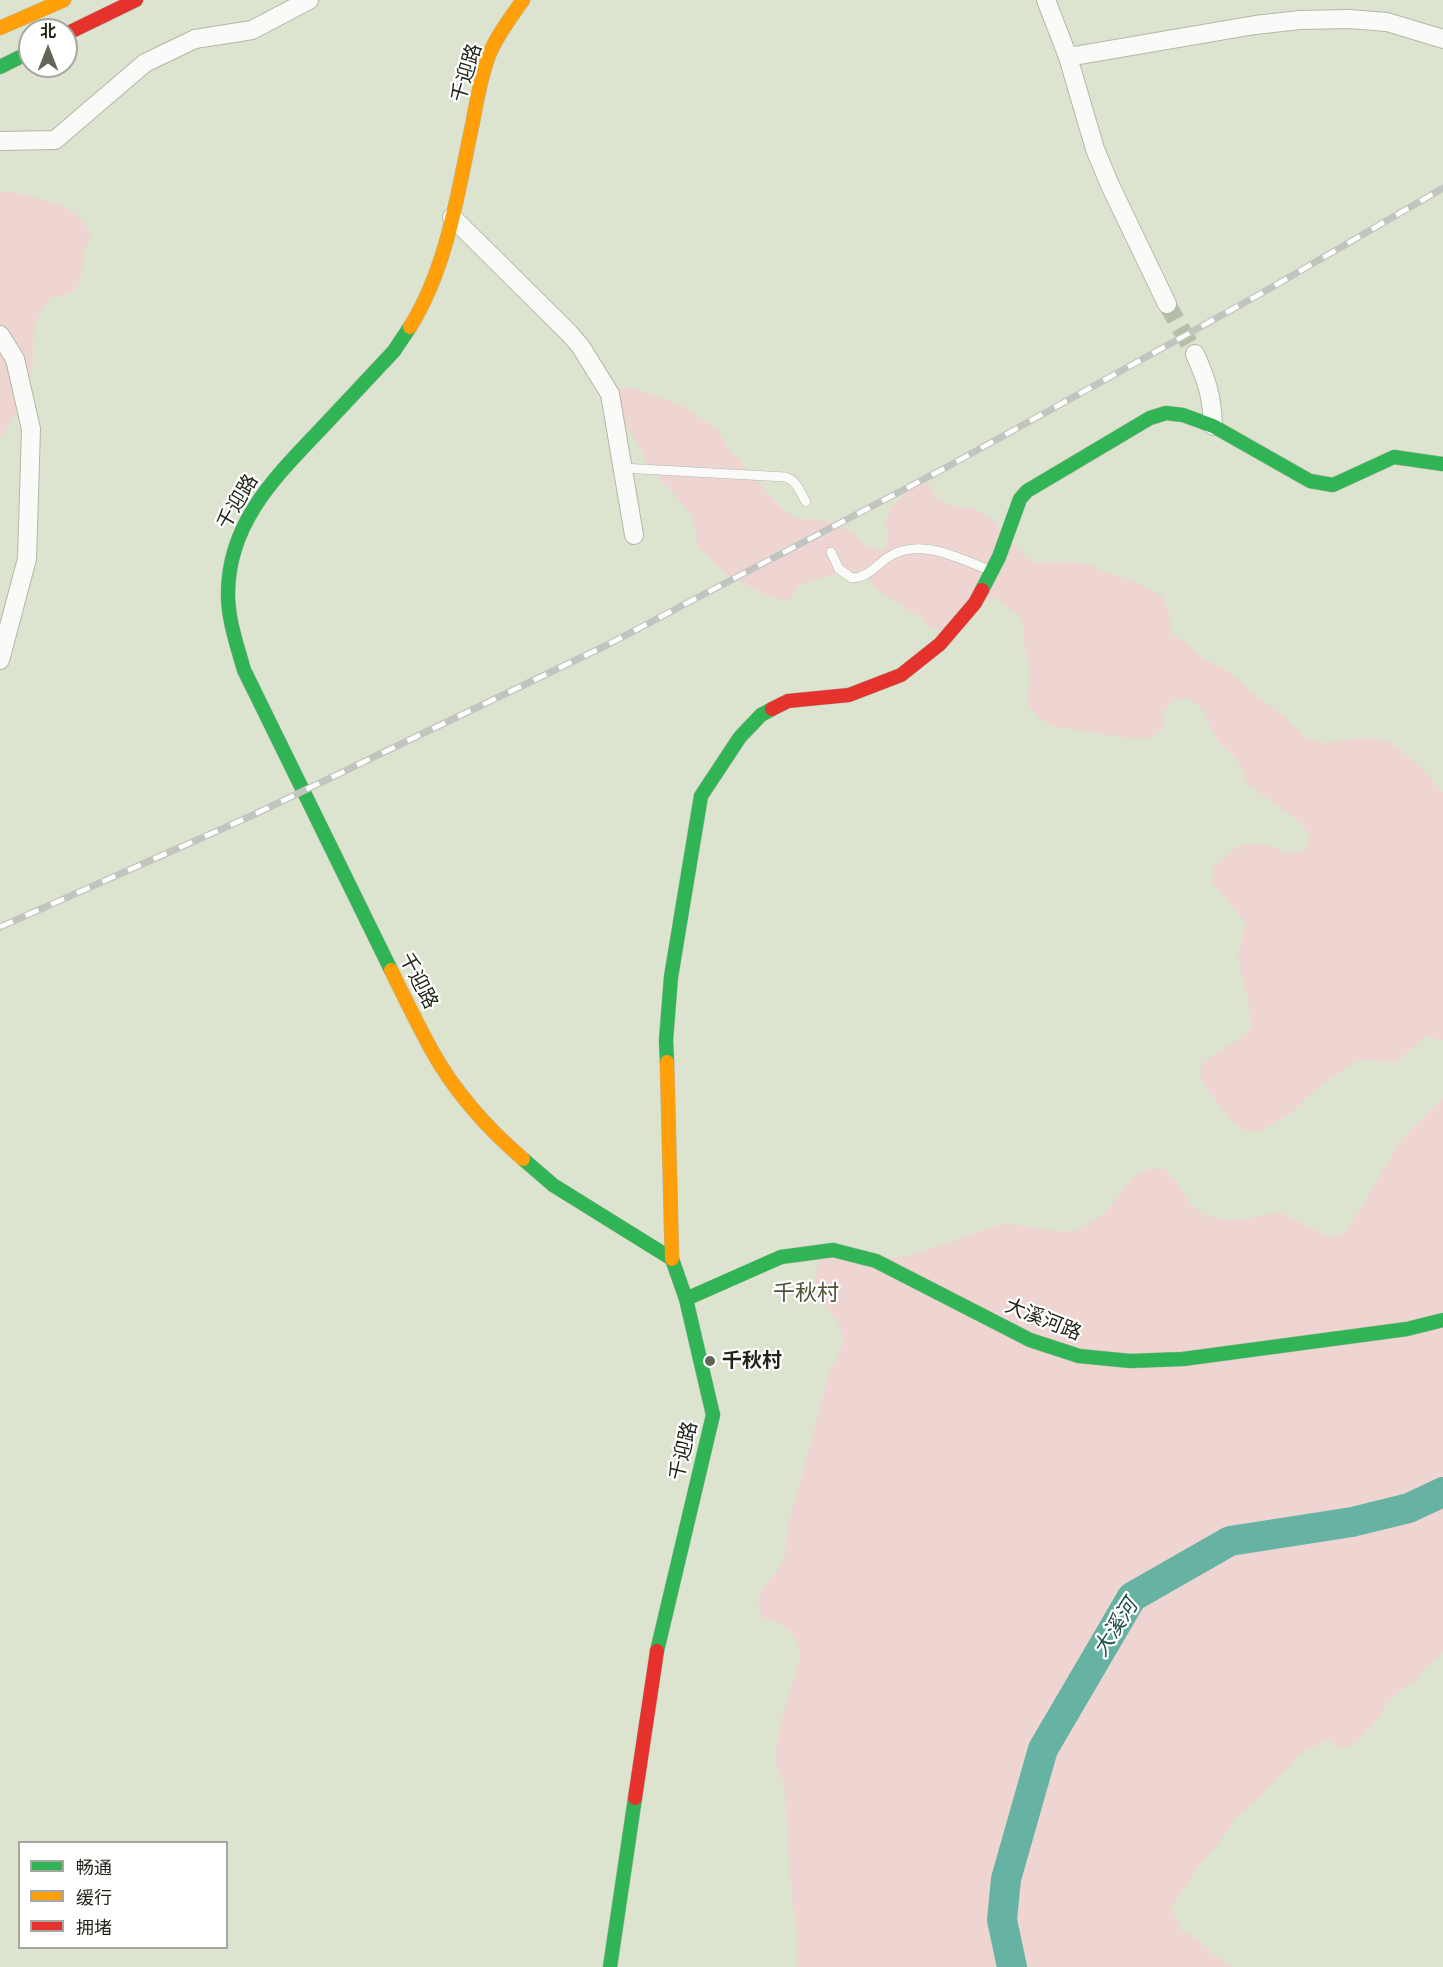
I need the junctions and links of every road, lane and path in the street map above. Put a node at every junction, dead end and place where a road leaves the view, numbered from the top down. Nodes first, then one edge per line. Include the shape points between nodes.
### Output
1 (64, 0) edge
2 (136, 0) edge
3 (309, 0) edge
4 (522, 0) edge
5 (1046, 0) edge
6 (0, 28) edge
7 (78, 28) edge
8 (1443, 39) edge
9 (1068, 57) junction
10 (18, 58) edge
11 (0, 67) edge
12 (0, 141) edge
13 (452, 217) junction
14 (1167, 304) tunnel mouth
15 (0, 335) edge
16 (1195, 354) tunnel mouth
17 (1213, 426) junction
18 (1443, 464) edge
19 (622, 468) junction
20 (806, 502) dead end
21 (634, 535) dead end
22 (831, 552) dead end
23 (992, 571) junction
24 (0, 660) edge
25 (672, 1259) junction
26 (686, 1299) junction
27 (1443, 1320) edge
28 (610, 1967) edge

1 - 6 main road
2 - 7 main road
3 - 12 street via 252,30 195,39 144,63 55,140
4 - 13 main road, 千迎路 via 490,53 480,82
5 - 9 street
8 - 9 street via 1387,22 1349,18 1300,20
9 - 14 street via 1099,158
10 - 11 main road
13 - 19 street via 581,347 610,394
13 - 25 main road, 千迎路 via 436,274 410,329 270,483 244,525 230,570 230,619 244,670 374,937 432,1051 465,1100 504,1143 553,1185
15 - 24 street via 15,359 31,429 27,559
16 - 17 street via 1212,399
17 - 18 main road via 1310,481 1333,485 1394,457
17 - 23 main road via 1183,415 1166,413 1150,418 1027,491 1020,499
19 - 20 lane via 785,477 796,483
19 - 21 street
22 - 23 lane via 839,569 852,578 867,575 896,553 915,549 948,554
23 - 25 main road via 975,603 940,644 901,675 849,694 789,701 761,715 740,737 701,796 668,1008
25 - 26 main road, 千迎路
26 - 27 main road, 大溪河路 via 782,1257 833,1251 876,1261 1030,1340 1079,1356 1130,1361 1183,1359 1407,1329
26 - 28 main road, 千迎路 via 713,1415 658,1643

